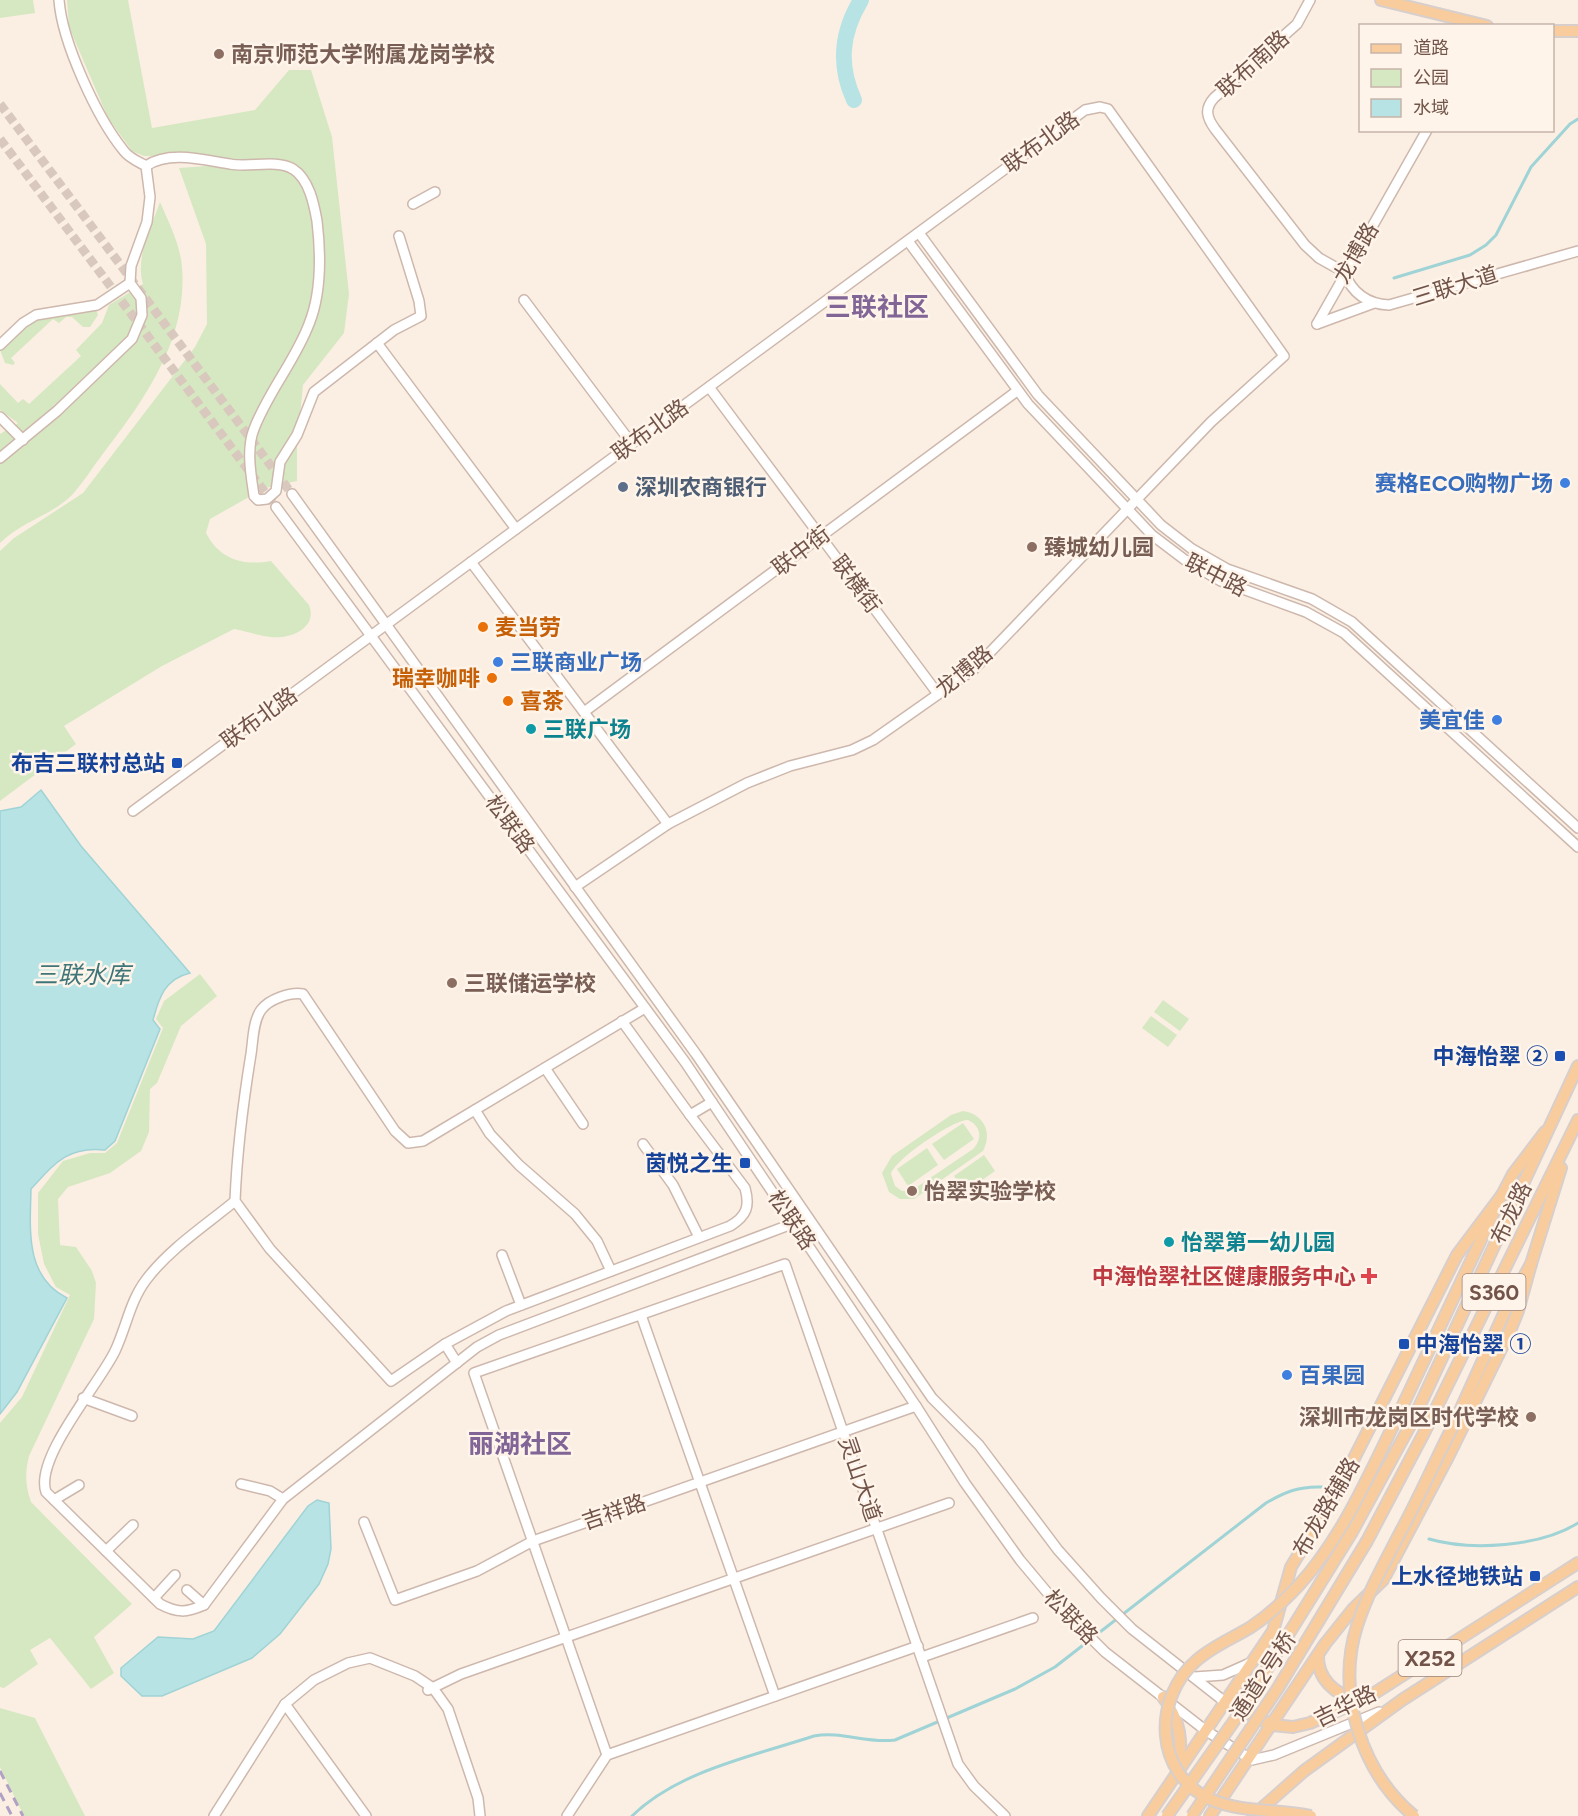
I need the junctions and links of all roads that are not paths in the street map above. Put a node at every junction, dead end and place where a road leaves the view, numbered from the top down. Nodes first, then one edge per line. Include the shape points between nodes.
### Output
1 (59, 0) edge
2 (1310, 0) edge
3 (1381, 0) edge
4 (1479, 24) edge
5 (1554, 31) edge
6 (1578, 31) edge
7 (1426, 132) edge
8 (146, 166) junction
9 (435, 192) dead end
10 (413, 204) dead end
11 (918, 233) junction
12 (399, 236) dead end
13 (908, 241) junction
14 (1578, 251) edge
15 (1344, 272) junction
16 (130, 283) junction
17 (524, 300) dead end
18 (1374, 303) junction
19 (377, 343) junction
20 (0, 345) edge
21 (1284, 356) joint
22 (709, 387) junction
23 (1017, 391) junction
24 (0, 417) edge
25 (23, 440) junction
26 (632, 444) junction
27 (0, 458) edge
28 (292, 494) tunnel mouth
29 (1136, 500) junction
30 (276, 507) tunnel mouth
31 (1127, 510) junction
32 (516, 529) junction
33 (821, 537) junction
34 (471, 562) junction
35 (386, 625) junction
36 (371, 636) junction
37 (938, 694) junction
38 (585, 712) junction
39 (133, 811) dead end
40 (668, 824) junction
41 (1578, 828) edge
42 (1578, 847) edge
43 (575, 887) junction
44 (645, 1008) junction
45 (622, 1022) junction
46 (1578, 1066) edge
47 (545, 1068) junction
48 (712, 1102) junction
49 (475, 1110) junction
50 (690, 1115) junction
51 (1556, 1117) junction
52 (1578, 1120) edge
53 (583, 1124) dead end
54 (1567, 1143) junction
55 (643, 1144) dead end
56 (1502, 1195) junction
57 (235, 1201) junction
58 (808, 1218) junction
59 (794, 1223) junction
60 (699, 1237) junction
61 (502, 1255) dead end
62 (1531, 1264) junction
63 (611, 1271) junction
64 (521, 1305) junction
65 (641, 1315) junction
66 (446, 1344) junction
67 (457, 1363) junction
68 (83, 1398) junction
69 (916, 1406) junction
70 (132, 1416) dead end
71 (843, 1432) junction
72 (700, 1482) junction
73 (241, 1484) dead end
74 (79, 1485) dead end
75 (283, 1499) junction
76 (54, 1500) junction
77 (949, 1503) dead end
78 (364, 1522) dead end
79 (133, 1525) dead end
80 (877, 1529) junction
81 (1352, 1532) joint
82 (533, 1540) junction
83 (1366, 1541) joint
84 (106, 1551) junction
85 (1578, 1563) edge
86 (175, 1575) dead end
87 (734, 1579) junction
88 (187, 1590) dead end
89 (1577, 1590) edge
90 (154, 1598) junction
91 (204, 1605) junction
92 (1033, 1618) dead end
93 (566, 1637) junction
94 (918, 1646) junction
95 (1318, 1655) junction
96 (922, 1657) junction
97 (1252, 1662) junction
98 (1192, 1676) junction
99 (431, 1689) junction
100 (774, 1696) junction
101 (1370, 1696) junction
102 (1163, 1697) junction
103 (1402, 1700) junction
104 (1225, 1702) junction
105 (285, 1704) junction
106 (1272, 1725) junction
107 (1205, 1730) junction
108 (607, 1755) junction
109 (1250, 1760) junction
110 (1172, 1781) junction
111 (214, 1816) edge
112 (366, 1816) edge
113 (480, 1816) edge
114 (567, 1816) edge
115 (1005, 1816) edge
116 (1148, 1816) edge
117 (1167, 1816) edge
118 (1192, 1816) edge
119 (1210, 1816) edge
120 (1253, 1816) edge
121 (1311, 1816) edge
122 (1414, 1816) edge

1 - 8 street via 63,30 92,98 125,153
2 - 15 street, 联布南路 via 1297,24 1209,105 1207,114 1305,245
3 - 4 main road
5 - 6 main road
7 - 15 street, 龙博路
8 - 16 street via 150,197 147,222 131,266
8 - 19 street via 161,158 283,165 294,170 310,192 320,257 317,297 309,325 254,429 250,467 258,500 276,491 280,462 297,435 314,392
9 - 10 street
11 - 13 street, 联布北路
11 - 21 street, 联布北路 via 1085,110 1100,107 1114,115
11 - 29 street, 联中路 via 1014,366
12 - 19 street via 422,311 417,320
13 - 22 street, 联布北路
13 - 23 street, 联中路
14 - 18 street, 三联大道 via 1397,304
15 - 18 street via 1355,292
15 - 18 street, 龙博路 via 1317,324
16 - 20 street via 97,305 36,315
16 - 25 street via 142,306 132,339
17 - 26 street
19 - 32 street
21 - 29 street, 龙博路 via 1232,402
22 - 26 street, 联布北路
22 - 33 street, 联横街
23 - 31 street, 联中路
23 - 33 street, 联中街
24 - 25 street
25 - 27 street
26 - 32 street, 联布北路
28 - 35 street, 松联路
29 - 31 street, 龙博路
29 - 41 street, 联中路 via 1176,537 1209,560 1245,577 1312,599 1352,622
30 - 36 street, 松联路
31 - 37 street, 龙博路 via 974,669
31 - 42 street, 联中路 via 1152,535 1202,571 1240,590 1306,612 1344,633
32 - 34 street, 联布北路
33 - 37 street, 联横街
33 - 38 street, 联中街
34 - 35 street, 联布北路
34 - 38 street
35 - 36 street, 联布北路
35 - 43 street, 松联路
36 - 39 street, 联布北路
36 - 44 street, 松联路
37 - 40 street, 龙博路 via 863,746 761,776
38 - 40 street
40 - 43 street, 龙博路
43 - 58 street, 松联路
44 - 45 street
44 - 48 street, 松联路
45 - 47 street
45 - 50 street
46 - 51 main road, 布龙路 / S360
47 - 49 street
47 - 53 street
48 - 50 street
48 - 59 street, 松联路
49 - 57 street via 423,1141 408,1143 395,1131 303,994 285,995 261,1009 256,1024 242,1111
49 - 63 street via 490,1134 519,1165 576,1214 597,1241
50 - 60 street via 745,1188 748,1200 742,1219
51 - 56 main road via 1523,1159
51 - 81 main road, 布龙路 / S360 via 1394,1456
52 - 54 main road, 布龙路 / S360
54 - 62 main road
54 - 83 main road, 布龙路 / S360
55 - 60 street via 673,1185
56 - 97 main road, 布龙路辅路 via 1457,1255 1340,1486 1292,1567 1276,1625
56 - 121 main road, bridge via 1344,1521 1311,1571 1263,1618 1196,1661 1178,1680 1167,1706 1166,1743 1172,1761 1194,1789 1235,1807
57 - 66 street via 270,1249 391,1381
57 - 68 street via 147,1279 114,1353
58 - 59 street
58 - 98 street, 松联路 via 932,1398 979,1445 1058,1550 1132,1629
59 - 67 street via 499,1335
59 - 69 street, 松联路
60 - 63 street
61 - 64 street
62 - 95 main road via 1509,1333 1409,1533 1383,1580 1353,1609
62 - 122 main road, bridge via 1373,1585 1356,1628 1351,1701 1358,1732 1375,1768
63 - 64 street
64 - 66 street
65 - 71 street, 灵山大道 via 785,1264
65 - 72 street
65 - 82 street via 474,1373
66 - 67 street
67 - 75 street
68 - 70 street
68 - 76 street via 44,1475 46,1492
69 - 71 street, 吉祥路
69 - 102 street, 松联路 via 1038,1583 1106,1652
71 - 72 street, 吉祥路
71 - 80 street, 灵山大道
72 - 82 street, 吉祥路
72 - 87 street
73 - 75 street via 270,1491
74 - 76 street
75 - 91 street
76 - 84 street
77 - 80 street
78 - 82 street, 吉祥路 via 394,1600 477,1571
79 - 84 street
80 - 87 street
80 - 94 street, 灵山大道
81 - 117 main road, 通道2号桥 / S360, bridge via 1239,1714
82 - 93 street
83 - 118 main road, 通道2号桥 / S360, bridge via 1278,1688
84 - 90 street
85 - 101 main road, 吉华路 / X252
86 - 90 street
87 - 93 street
87 - 100 street
88 - 91 street
89 - 103 main road, 吉华路 / X252
90 - 91 street via 176,1612 189,1612
92 - 96 street
93 - 99 street via 461,1674
93 - 108 street
94 - 96 street, 灵山大道
94 - 100 street
95 - 101 main road via 1322,1674 1336,1691 1352,1697
95 - 106 main road
96 - 115 street, 灵山大道 via 958,1764
97 - 98 street via 1223,1675
97 - 104 main road, 布龙路辅路
98 - 104 street, 松联路
99 - 105 street via 416,1676 381,1661 358,1658 314,1680
99 - 113 street via 448,1709 478,1798
100 - 108 street
101 - 106 main road, 吉华路 / X252 via 1310,1723 1293,1727
102 - 107 street, 松联路
102 - 110 main road via 1174,1715 1180,1738 1179,1761
103 - 109 street via 1362,1721 1258,1761
103 - 120 main road, 吉华路 / X252 via 1304,1771
104 - 106 main road, 吉华路 / X252
104 - 107 main road, 布龙路辅路
105 - 111 street
105 - 112 street
106 - 109 main road
107 - 109 street, 松联路
107 - 110 main road, 布龙路辅路
108 - 114 street
109 - 119 main road
110 - 116 main road, 布龙路辅路

